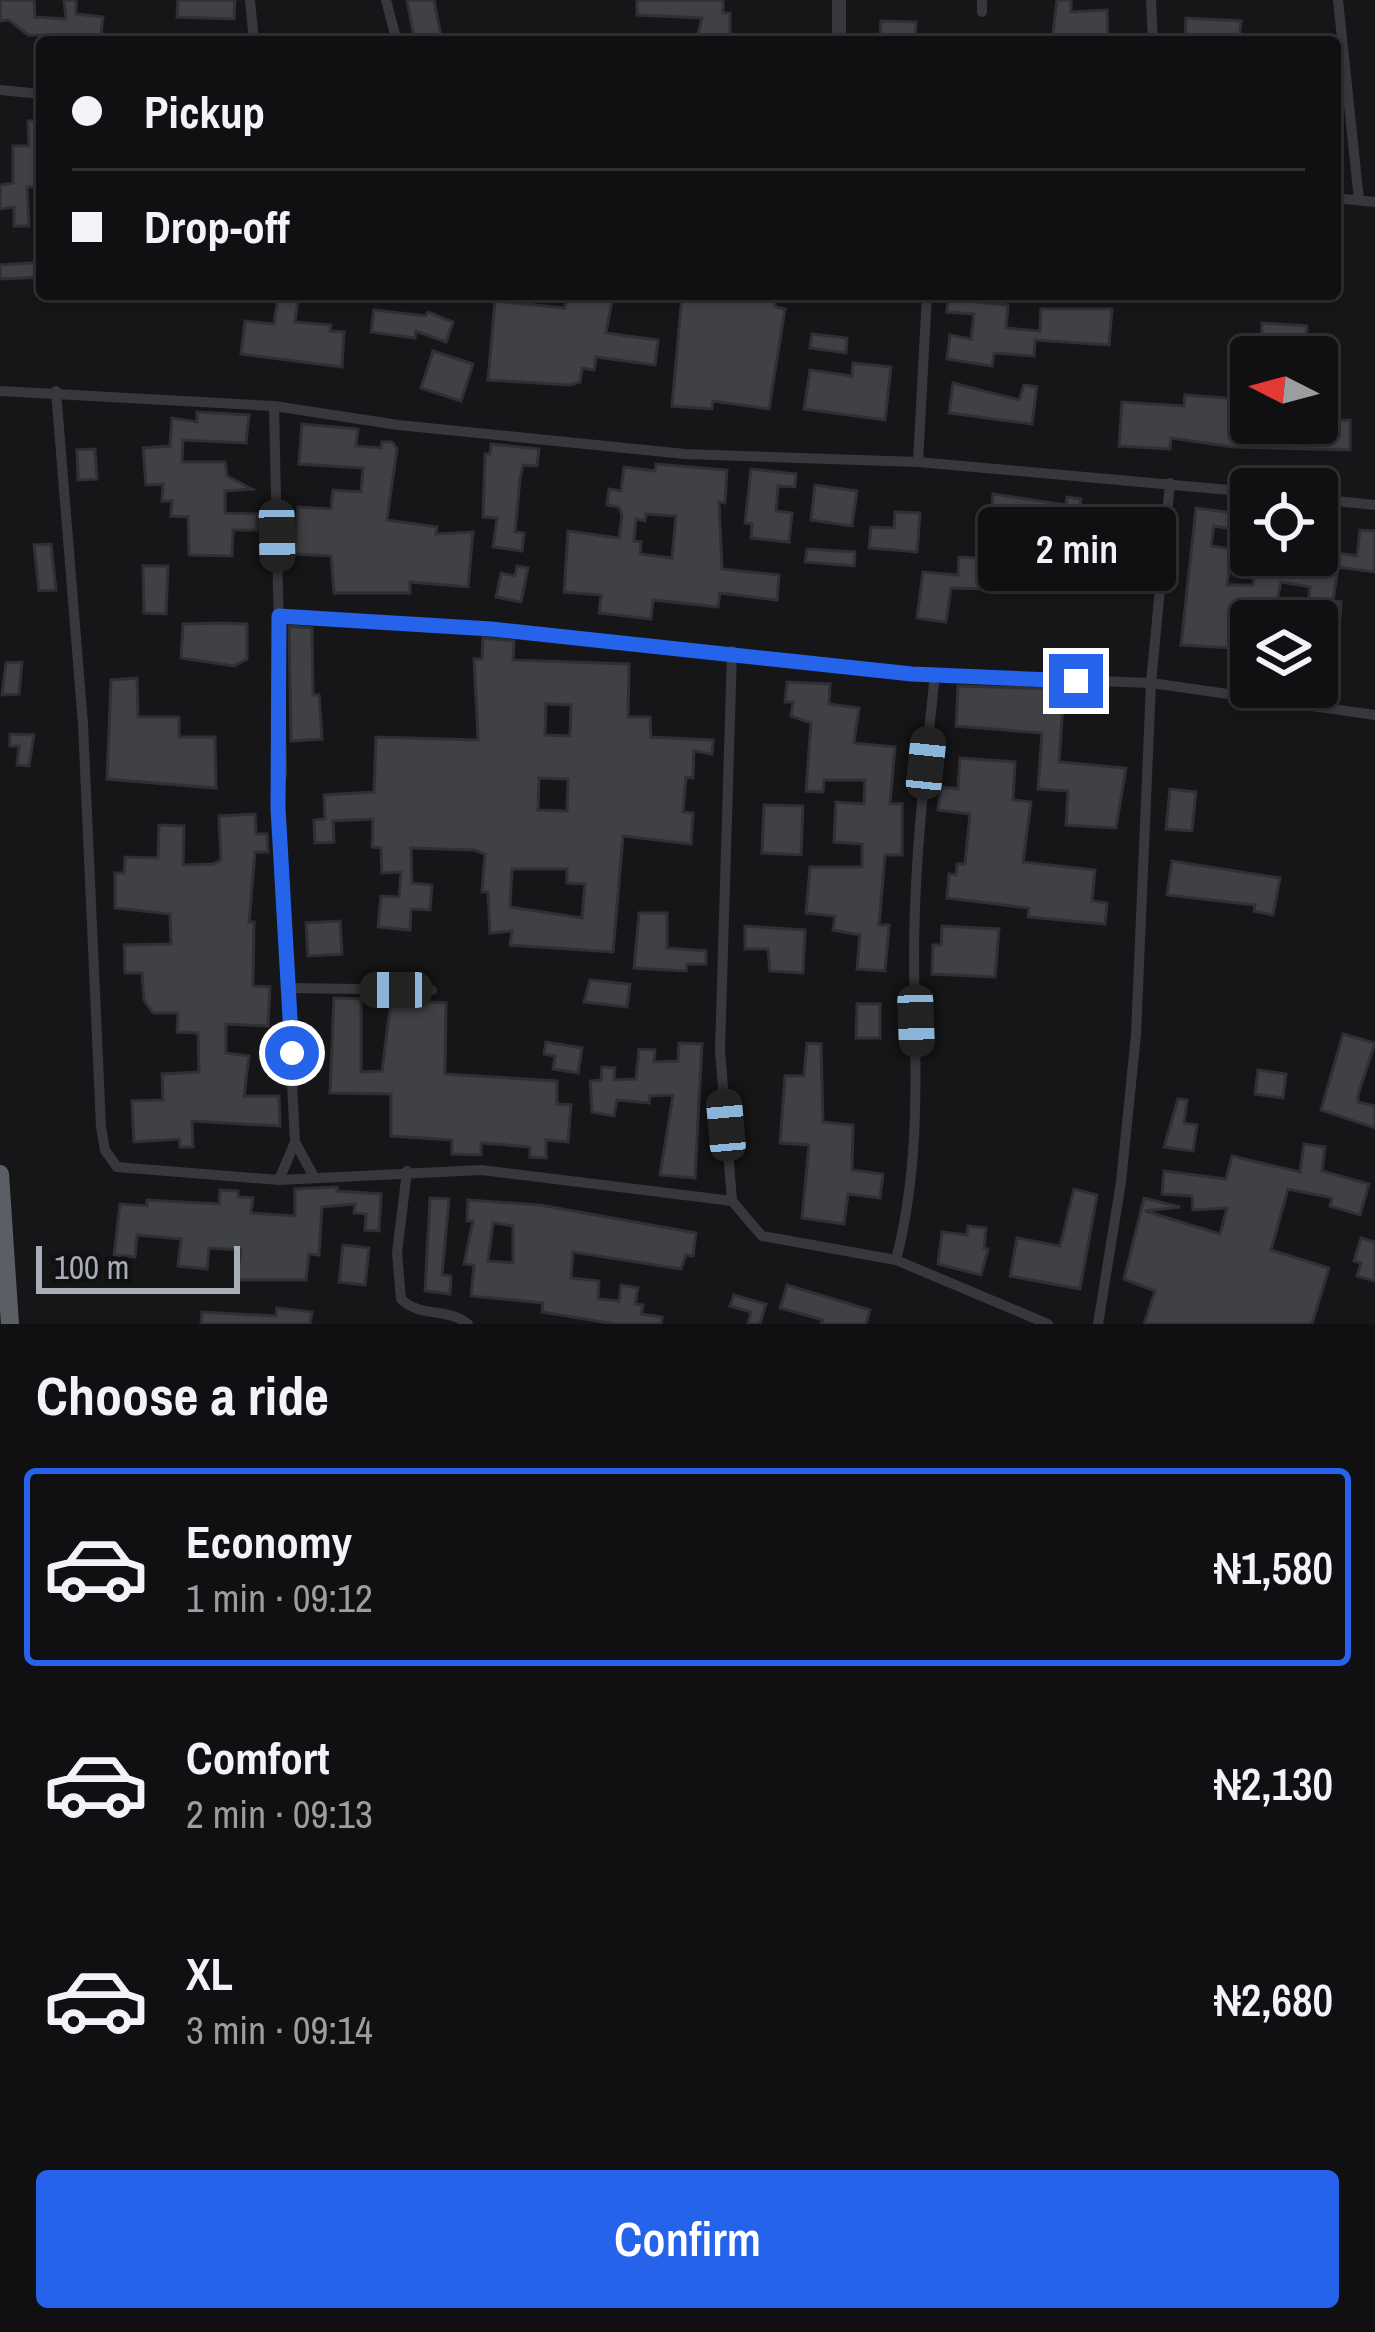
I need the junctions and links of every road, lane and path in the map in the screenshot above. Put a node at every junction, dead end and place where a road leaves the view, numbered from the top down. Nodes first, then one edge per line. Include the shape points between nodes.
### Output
1 (250, 0) edge
2 (386, 0) edge
3 (839, 0) edge
4 (1151, 0) edge
5 (1338, 0) edge
6 (253, 36) edge
7 (395, 36) edge
8 (839, 36) edge
9 (1153, 36) edge
10 (0, 90) edge
11 (36, 93) edge
12 (1341, 198) edge
13 (1359, 200) junction
14 (1375, 202) edge
15 (927, 300) edge
16 (0, 391) edge
17 (56, 391) junction
18 (274, 406) junction
19 (918, 462) junction
20 (1170, 483) junction
21 (1230, 490) edge
22 (1338, 501) edge
23 (1375, 505) edge
24 (279, 616) junction
25 (732, 651) junction
26 (935, 674) junction
27 (1151, 683) junction
28 (1375, 715) edge
29 (288, 988) junction
30 (432, 990) dead end
31 (295, 1142) junction
32 (407, 1171) junction
33 (0, 1174) edge
34 (313, 1175) junction
35 (278, 1180) junction
36 (732, 1201) junction
37 (896, 1261) junction
38 (10, 1324) edge
39 (468, 1324) edge
40 (1048, 1324) edge
41 (1098, 1324) edge

1 - 6 street
2 - 7 street
3 - 8 street
4 - 9 street
5 - 13 street
10 - 11 street
12 - 13 street
13 - 14 street
15 - 19 street
16 - 17 street
17 - 18 street
17 - 35 street via 82,700 104,1150 128,1169
18 - 19 street via 685,454
18 - 24 street
19 - 20 street
20 - 21 street
20 - 27 street
22 - 23 street
24 - 25 street
24 - 29 street
25 - 26 street
25 - 36 street via 720,1050
26 - 27 street
26 - 37 street via 914,956 918,1114
27 - 28 street
27 - 41 street via 1136,1035
29 - 30 street
29 - 31 street
31 - 34 street
31 - 35 street
32 - 34 street
32 - 36 street via 481,1169
32 - 39 street via 400,1299 413,1311
33 - 38 highway
34 - 35 street
36 - 37 street via 762,1237
37 - 40 street

